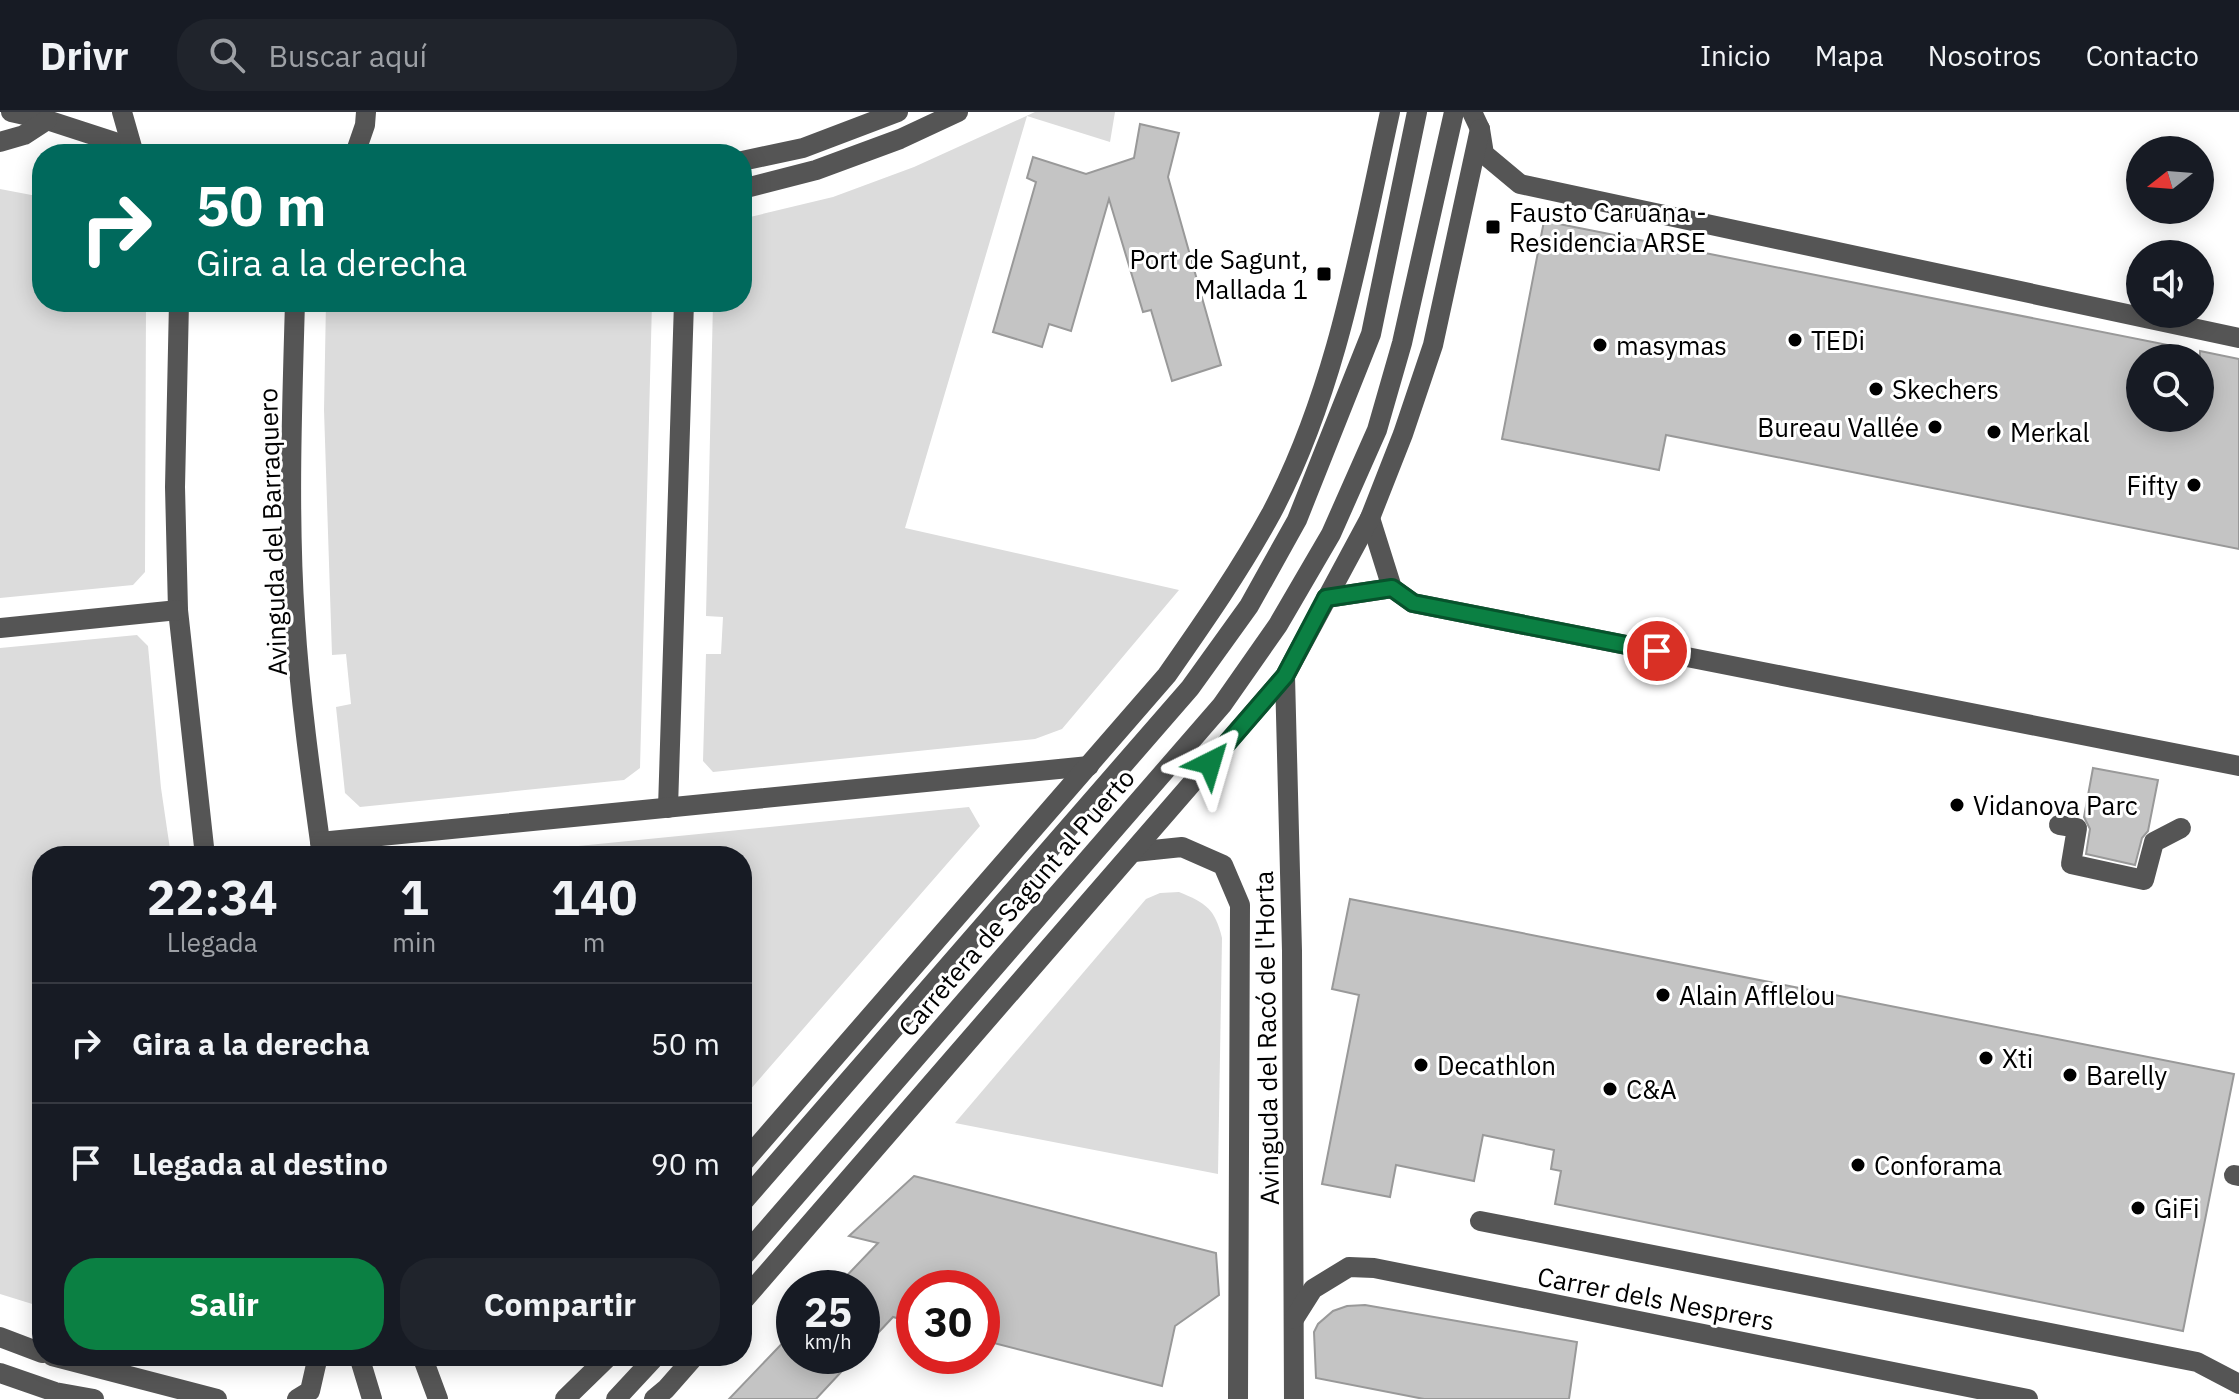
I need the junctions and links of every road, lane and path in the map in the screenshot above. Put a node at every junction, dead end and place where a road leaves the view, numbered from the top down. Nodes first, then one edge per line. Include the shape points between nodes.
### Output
1 (11, 112) edge
2 (122, 112) edge
3 (366, 112) edge
4 (898, 112) edge
5 (958, 112) edge
6 (1390, 112) edge
7 (1417, 112) edge
8 (1454, 112) edge
9 (47, 120) junction
10 (1476, 120) edge
11 (0, 142) edge
12 (113, 144) edge
13 (130, 144) edge
14 (358, 144) edge
15 (752, 159) edge
16 (752, 186) edge
17 (179, 312) edge
18 (295, 312) edge
19 (684, 312) edge
20 (2239, 338) edge
21 (1370, 518) junction
22 (1392, 588) junction
23 (1326, 598) junction
24 (178, 610) junction
25 (0, 628) edge
26 (1285, 676) junction
27 (1089, 766) junction
28 (2239, 766) edge
29 (668, 808) junction
30 (2059, 825) dead end
31 (2181, 828) dead end
32 (204, 846) edge
33 (321, 846) edge
34 (346, 846) edge
35 (1134, 852) junction
36 (752, 1153) edge
37 (752, 1192) edge
38 (1480, 1221) dead end
39 (752, 1246) edge
40 (752, 1291) edge
41 (1294, 1319) junction
42 (0, 1337) edge
43 (32, 1349) edge
44 (90, 1366) edge
45 (316, 1366) edge
46 (362, 1366) edge
47 (426, 1366) edge
48 (591, 1366) edge
49 (599, 1366) edge
50 (647, 1366) edge
51 (687, 1366) edge
52 (0, 1373) edge
53 (585, 1380) junction
54 (2239, 1384) edge
55 (2239, 1393) edge
56 (662, 1396) edge
57 (94, 1399) edge
58 (217, 1399) edge
59 (297, 1399) edge
60 (372, 1399) edge
61 (438, 1399) edge
62 (565, 1399) edge
63 (616, 1399) edge
64 (1238, 1399) edge
65 (1294, 1399) edge
66 (2028, 1399) edge
67 (2234, 1399) edge

1 - 9 street
2 - 13 street
3 - 14 street
4 - 15 street via 803,148
5 - 16 street via 816,170
6 - 27 street via 1343,328 1273,510 1226,591 1167,675
7 - 37 street, Carretera de Sagunt al Puerto via 1371,334 1297,520 1249,606 1190,688
8 - 39 street, Carretera de Sagunt al Puerto via 1377,430 1331,534 1278,625 1222,705
9 - 11 street
9 - 12 street
10 - 20 street via 1484,154 1520,184
10 - 21 street via 1433,345
17 - 24 street
18 - 33 street, Avinguda del Barraquero via 295,619
19 - 29 street
21 - 22 street
21 - 23 street
22 - 23 street
22 - 28 street via 1413,603
23 - 26 street
24 - 25 street
24 - 32 street
26 - 35 street
26 - 41 street, Avinguda del Racó de l'Horta
27 - 29 street
27 - 36 street
29 - 34 street
30 - 31 street via 2077,828 2071,864 2144,880 2154,842
35 - 40 street
35 - 64 street, Avinguda del Racó de l'Horta via 1182,847 1223,865 1240,905
38 - 54 street via 2197,1362
41 - 65 street, Avinguda del Racó de l'Horta
41 - 66 street, Carrer dels Nesprers via 1313,1289 1349,1267 1374,1268
42 - 43 street
44 - 58 street
45 - 59 street via 310,1391
46 - 60 street
47 - 61 street
48 - 53 street
49 - 53 street
50 - 63 street
51 - 56 street
52 - 57 street
53 - 62 street
55 - 67 street

